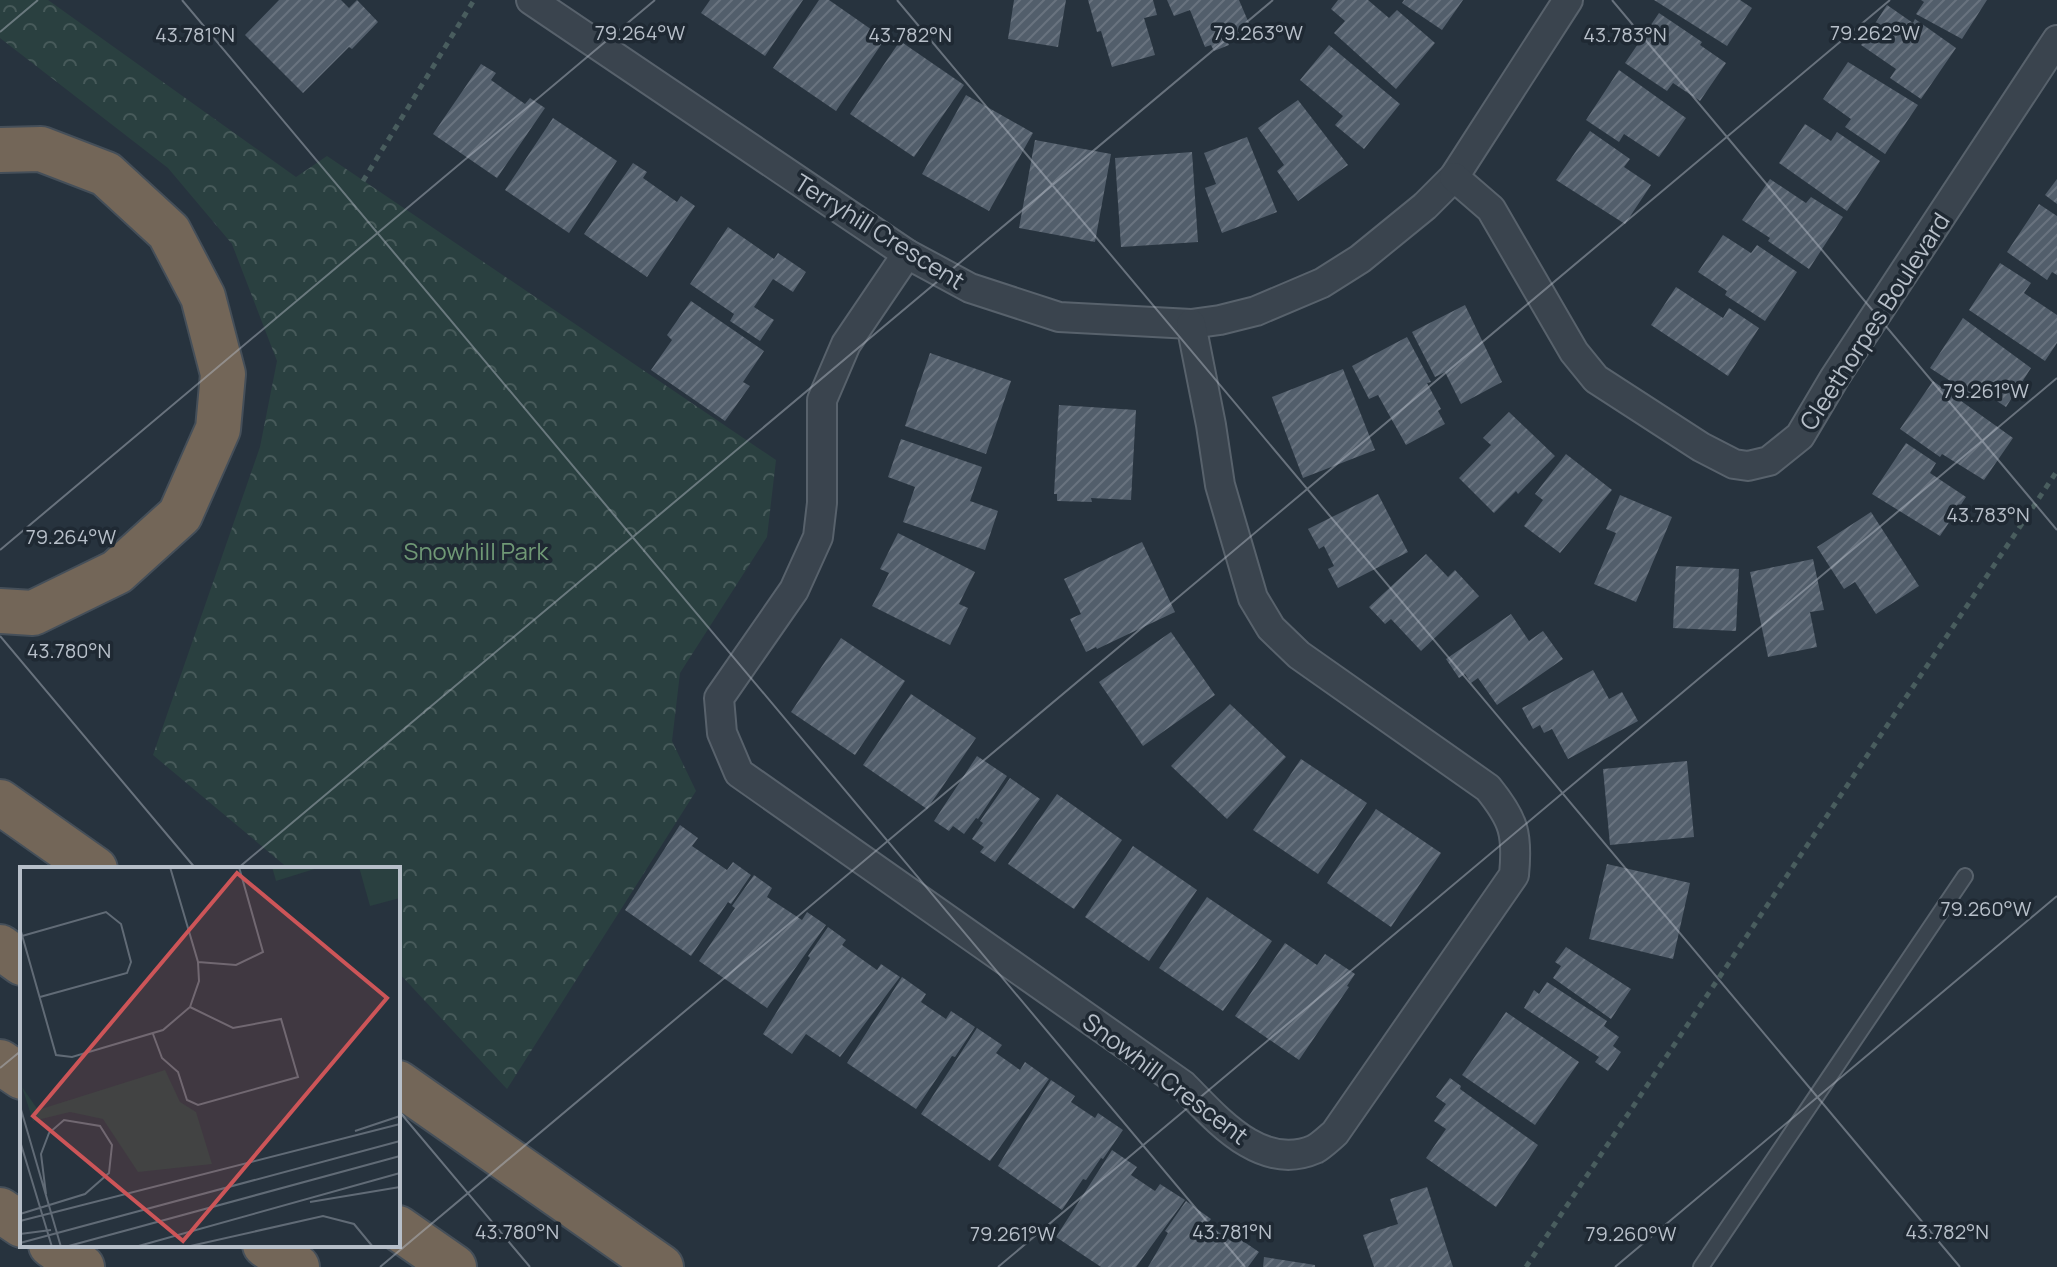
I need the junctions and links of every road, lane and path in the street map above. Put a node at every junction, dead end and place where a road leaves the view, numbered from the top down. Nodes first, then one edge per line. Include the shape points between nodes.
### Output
1 (474, 0) edge
2 (531, 0) edge
3 (1568, 0) edge
4 (2055, 47) edge
5 (0, 150) edge
6 (1454, 177) junction
7 (363, 181) dead end
8 (907, 254) junction
9 (1191, 324) junction
10 (2057, 471) edge
11 (0, 611) edge
12 (0, 802) edge
13 (92, 867) edge
14 (1965, 876) dead end
15 (0, 947) edge
16 (20, 962) edge
17 (0, 1062) edge
18 (20, 1076) edge
19 (400, 1084) edge
20 (0, 1210) edge
21 (20, 1224) edge
22 (400, 1229) edge
23 (54, 1247) edge
24 (268, 1247) edge
25 (82, 1267) edge
26 (297, 1267) edge
27 (454, 1267) edge
28 (661, 1267) edge
29 (1526, 1267) edge
30 (1701, 1267) edge

1 - 7 path
2 - 8 street, Terryhill Crescent
3 - 6 street, Terryhill Crescent
4 - 6 street, Cleethorpes Boulevard via 1800,436 1769,461 1748,466 1701,447 1596,379 1574,352 1491,209
5 - 11 highway via 41,149 106,174 169,232 203,297 223,374 218,429 180,515 117,572 33,613
6 - 9 street, Terryhill Crescent via 1395,231 1322,283 1256,311
8 - 9 street, Terryhill Crescent via 970,288 1059,317
8 - 9 street, Snowhill Crescent via 846,344 822,400 818,537 794,590 719,698 722,733 739,773 1183,1085 1237,1136 1270,1154 1294,1153 1316,1149 1335,1133 1514,875 1515,830 1488,788 1299,655 1271,628 1253,598 1223,497
10 - 29 path
12 - 13 highway
14 - 30 lane
15 - 16 highway
17 - 18 highway
19 - 28 highway
20 - 21 highway
22 - 27 highway
23 - 25 highway
24 - 26 highway

